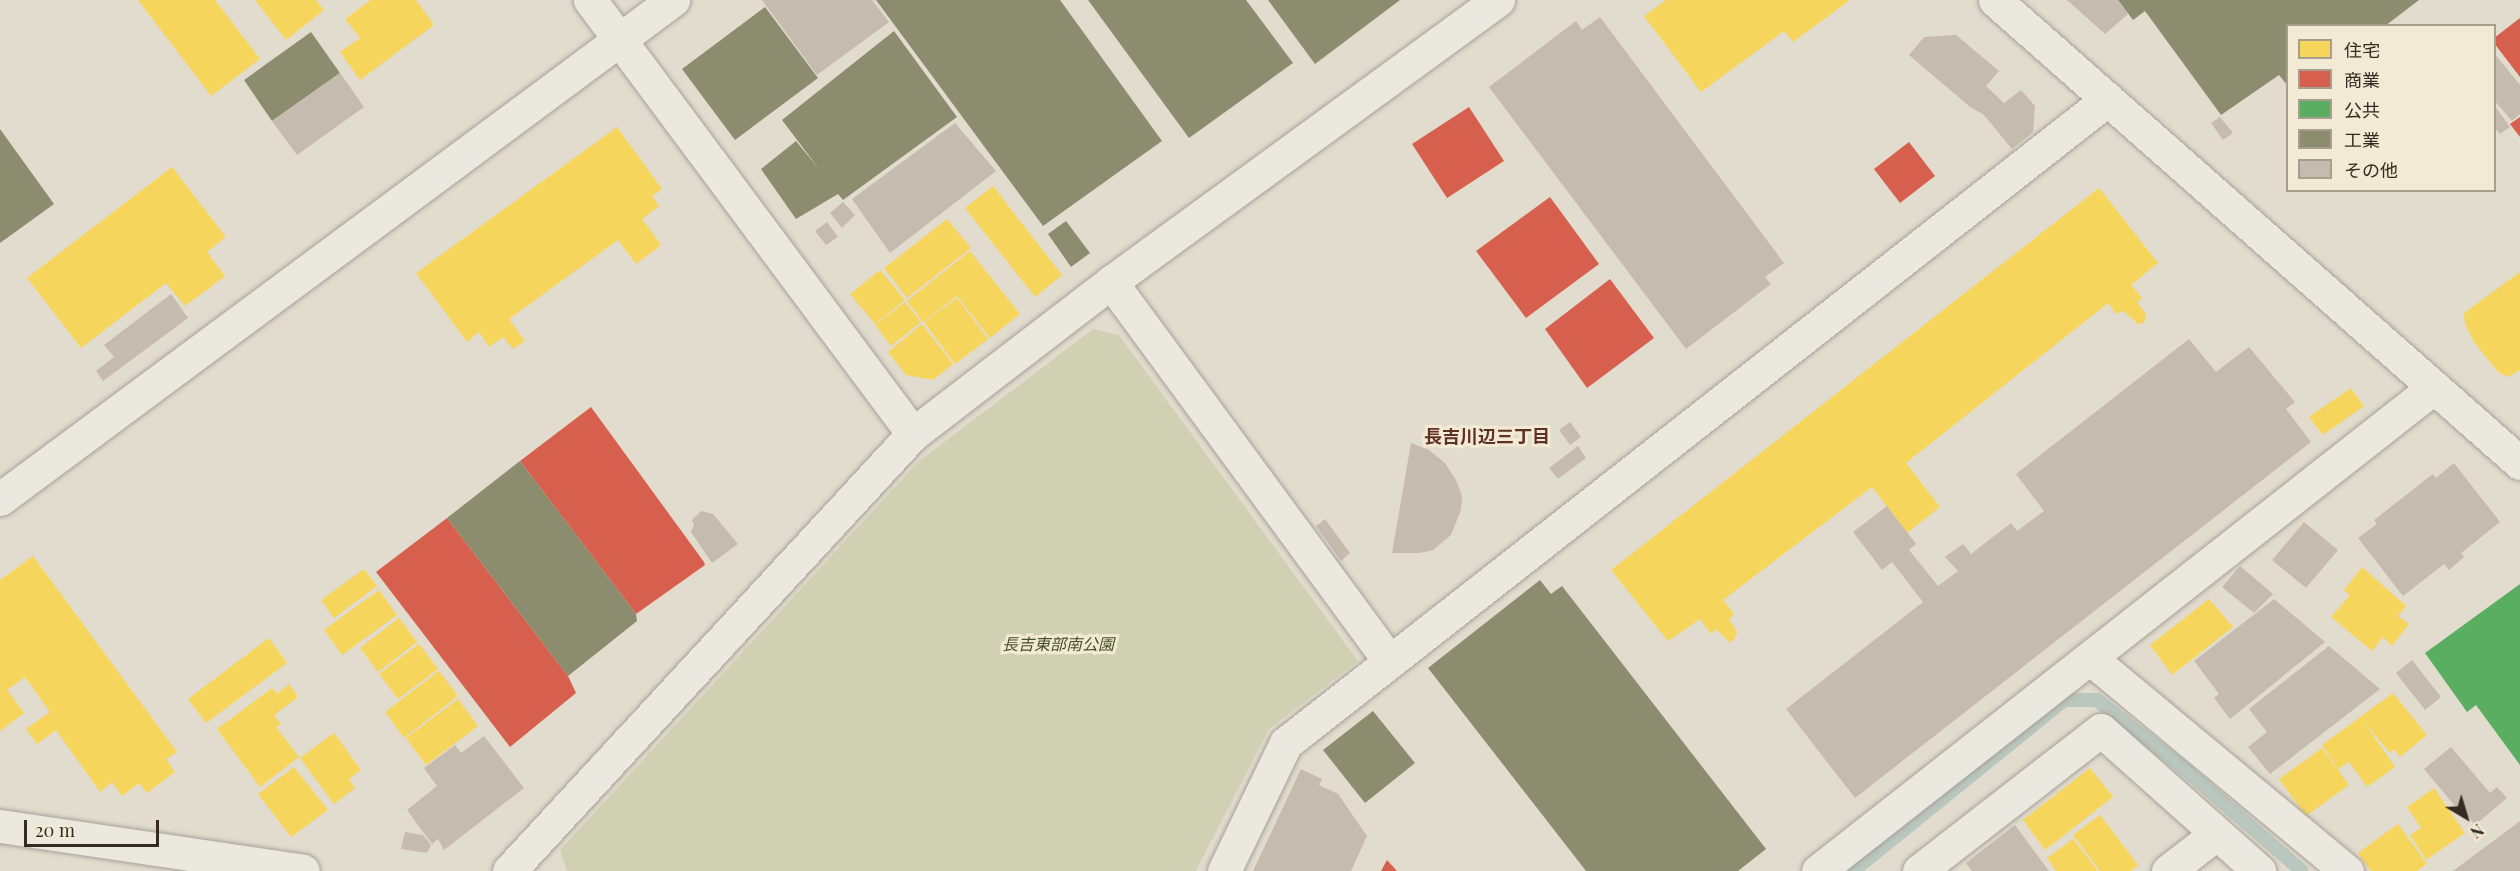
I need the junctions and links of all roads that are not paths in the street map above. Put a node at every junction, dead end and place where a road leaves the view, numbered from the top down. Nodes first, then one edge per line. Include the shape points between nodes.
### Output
1 (590, 0) edge
2 (673, 0) edge
3 (1498, 0) edge
4 (1995, 0) edge
5 (619, 40) junction
6 (2108, 99) junction
7 (1111, 282) junction
8 (2433, 388) junction
9 (913, 434) junction
10 (2520, 463) edge
11 (0, 500) edge
12 (2090, 658) junction
13 (1389, 661) junction
14 (0, 826) edge
15 (2216, 834) junction
16 (303, 871) edge
17 (509, 871) edge
18 (1224, 871) edge
19 (1818, 871) edge
20 (1919, 871) edge
21 (2168, 871) edge
22 (2259, 871) edge
23 (2346, 871) edge

1 - 5 street
2 - 5 street
3 - 7 street
4 - 6 street
5 - 9 street
5 - 11 street
6 - 8 street
6 - 13 street
7 - 9 street
7 - 13 street
8 - 10 street
8 - 12 street
9 - 17 street
12 - 19 street
12 - 23 street
13 - 18 street via 1286,743
14 - 16 street
15 - 20 street via 2101,730
15 - 21 street
15 - 22 street

